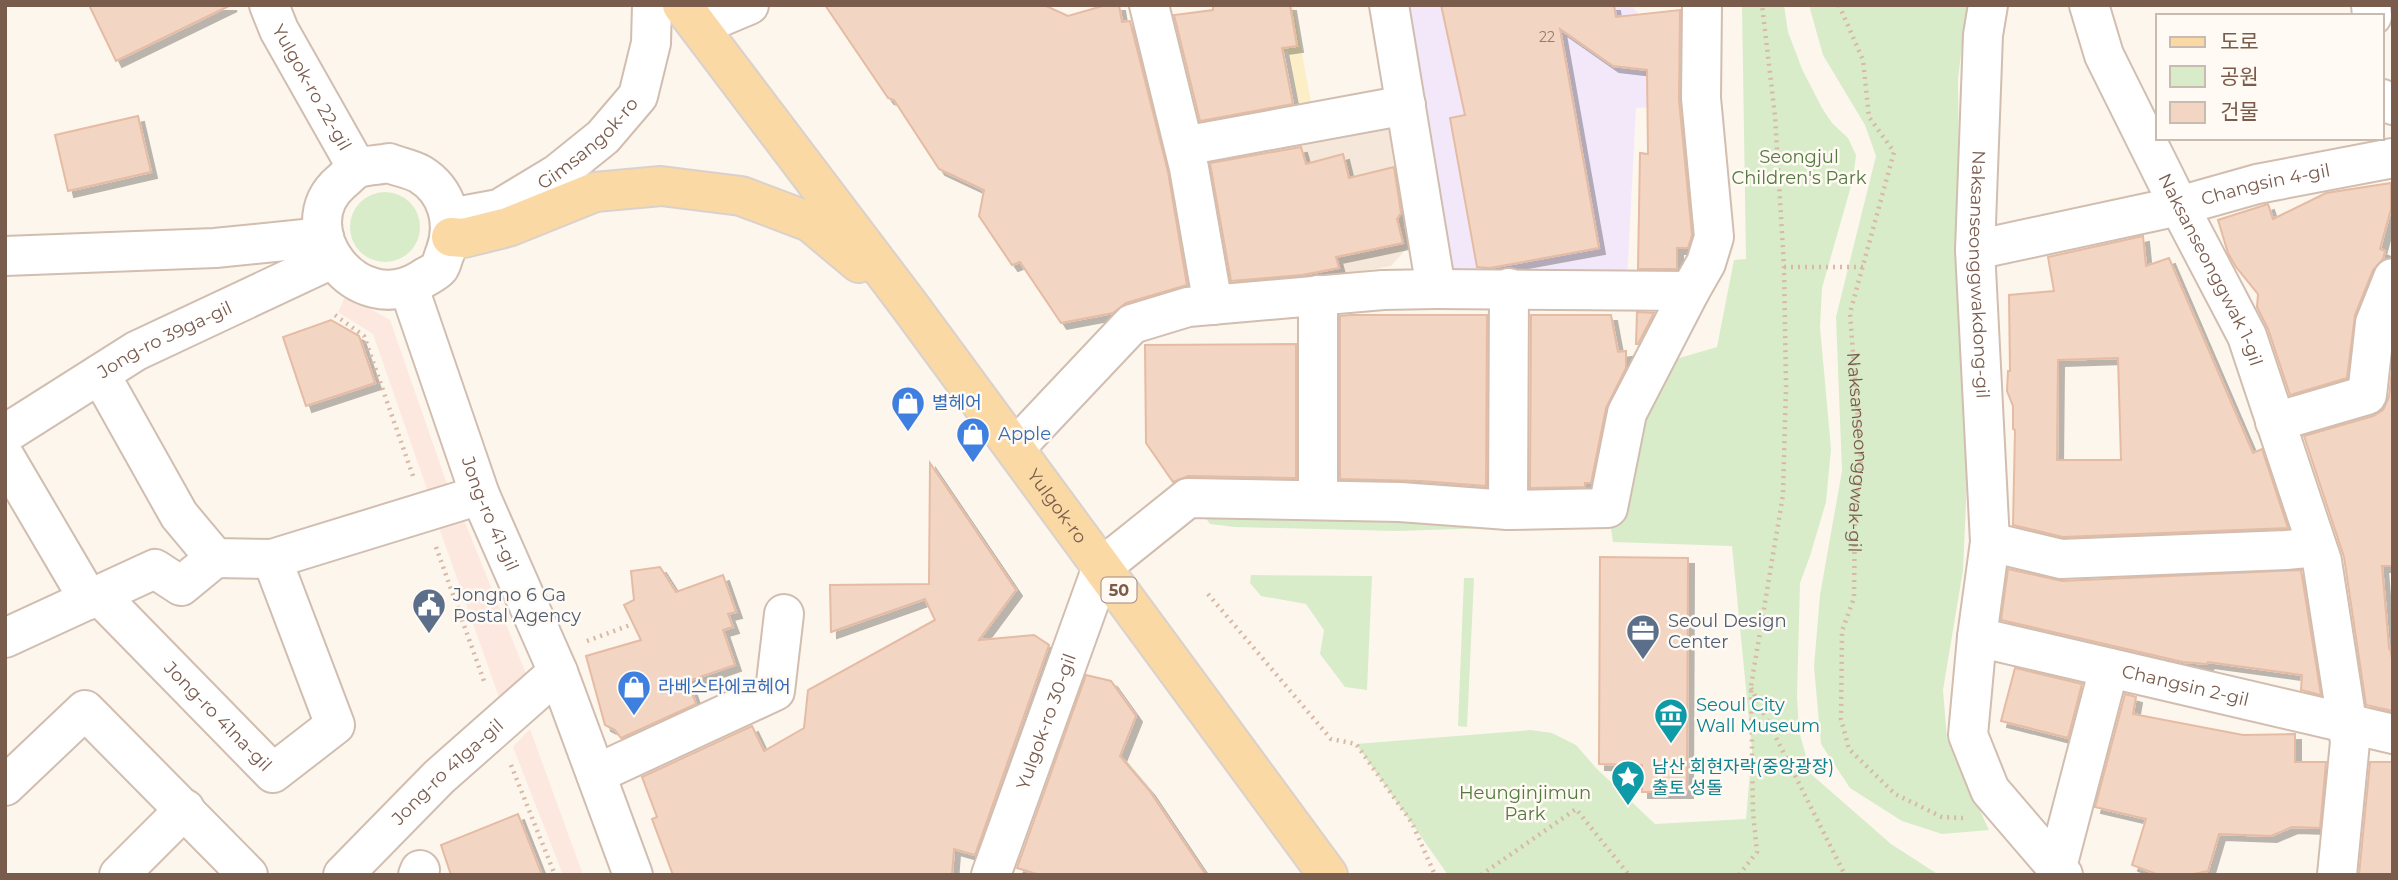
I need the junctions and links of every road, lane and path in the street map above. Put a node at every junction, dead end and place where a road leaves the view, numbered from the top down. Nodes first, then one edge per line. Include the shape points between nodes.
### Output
1 (269, 5) edge
2 (652, 5) edge
3 (749, 5) edge
4 (1149, 5) edge
5 (1389, 5) edge
6 (1702, 5) edge
7 (1762, 5) edge
8 (1839, 5) edge
9 (1988, 5) edge
10 (2089, 5) edge
11 (691, 16) edge
12 (1406, 105) junction
13 (1184, 146) junction
14 (2393, 158) edge
15 (357, 169) junction
16 (2179, 206) junction
17 (451, 228) junction
18 (328, 248) junction
19 (1975, 250) junction
20 (5, 256) edge
21 (1784, 267) junction
22 (1863, 267) junction
23 (2393, 278) edge
24 (409, 288) junction
25 (1509, 288) junction
26 (1436, 289) junction
27 (1690, 291) junction
28 (1318, 295) junction
29 (909, 305) junction
30 (1213, 305) junction
31 (334, 314) dead end
32 (100, 374) junction
33 (2275, 422) junction
34 (5, 434) edge
35 (1014, 448) junction
36 (5, 457) edge
37 (480, 495) junction
38 (1318, 500) junction
39 (1508, 510) junction
40 (424, 512) junction
41 (1990, 542) junction
42 (2317, 547) junction
43 (215, 558) junction
44 (272, 559) junction
45 (1102, 568) junction
46 (1208, 594) dead end
47 (94, 598) junction
48 (784, 614) dead end
49 (634, 624) dead end
50 (7, 631) edge
51 (1977, 637) junction
52 (554, 663) junction
53 (2109, 668) junction
54 (1751, 686) junction
55 (2347, 723) junction
56 (494, 729) junction
57 (2393, 734) edge
58 (596, 774) junction
59 (5, 786) edge
60 (185, 809) junction
61 (2016, 821) junction
62 (2060, 871) edge
63 (119, 875) edge
64 (248, 875) edge
65 (342, 875) edge
66 (555, 875) edge
67 (632, 875) edge
68 (991, 875) edge
69 (1328, 875) edge
70 (1435, 875) edge
71 (1482, 875) edge
72 (1629, 875) edge
73 (1739, 875) edge
74 (1845, 875) edge
75 (2337, 875) edge

1 - 15 street, Yulgok-ro 22-gil via 278,30
2 - 17 street, Gimsangok-ro via 651,43 638,96 603,137 499,209
3 - 11 street
4 - 13 street
5 - 12 street
6 - 27 street via 1701,98 1714,237
7 - 21 path via 1775,117
8 - 22 path, Naksanseonggwak-gil via 1863,60 1869,117 1894,152
9 - 19 street, Naksanseonggwakdong-gil
10 - 16 street, Naksanseonggwak 1-gil via 2104,55
11 - 29 main road, Yulgok-ro / 50
12 - 13 street
12 - 26 street
13 - 30 street
14 - 16 street, Changsin 4-gil via 2257,184
15 - 17 street via 389,163 420,174 441,195
15 - 18 street via 334,187 323,212
16 - 19 street, Changsin 4-gil
16 - 33 street, Naksanseonggwak 1-gil via 2247,336
17 - 24 street via 439,268
17 - 29 main road via 464,238 508,227 595,192 661,186 741,196 810,222
18 - 20 street
18 - 24 street via 353,281 386,291
18 - 32 street, Jong-ro 39ga-gil
19 - 41 street, Naksanseonggwakdong-gil
21 - 22 path
21 - 54 path via 1783,495
22 - 61 path, Naksanseonggwak-gil via 1850,313 1861,458 1854,598 1842,631 1841,719 1849,749 1895,794 1942,817
23 - 33 street via 2375,323 2367,395
24 - 37 street, Jong-ro 41-gil
25 - 26 street
25 - 27 street
25 - 39 street
26 - 28 street
27 - 39 street via 1627,413 1608,508
28 - 30 street
28 - 38 street
29 - 35 main road, Yulgok-ro / 50
30 - 35 street via 1188,307 1132,324
31 - 40 path via 364,336
32 - 34 street, Jong-ro 39ga-gil
32 - 43 street via 179,515
33 - 42 street, Naksanseonggwak 1-gil
35 - 45 main road, Yulgok-ro / 50
36 - 47 street
37 - 40 street
37 - 52 street, Jong-ro 41-gil
38 - 39 street
38 - 45 street via 1188,498
40 - 44 street
40 - 56 path via 488,691
41 - 42 street via 2061,559
41 - 51 street, Naksanseonggwakdong-gil
42 - 55 street, Naksanseonggwak 1-gil
43 - 44 street
43 - 47 street via 181,586 155,569
44 - 47 street, Jong-ro 41na-gil via 335,724 274,773
45 - 68 street, Yulgok-ro 30-gil
45 - 69 main road, Yulgok-ro / 50
46 - 70 path via 1331,739 1356,744 1412,823
47 - 50 street
48 - 58 street via 775,691
49 - 52 path
51 - 53 street, Changsin 2-gil
51 - 61 street, Naksanseonggwakdong-gil via 1968,735 1990,790
52 - 56 street, Jong-ro 41ga-gil
52 - 58 street, Jong-ro 41-gil
53 - 55 street, Changsin 2-gil
53 - 62 street
54 - 73 path via 1757,852
54 - 74 path
55 - 57 street, Changsin 2-gil
55 - 75 street, Naksanseonggwak 1-gil via 2350,742
56 - 65 street, Jong-ro 41ga-gil
56 - 66 path
58 - 67 street, Jong-ro 41-gil
59 - 60 street via 85,710
60 - 63 street
60 - 64 street
61 - 62 street
71 - 72 path via 1576,809

